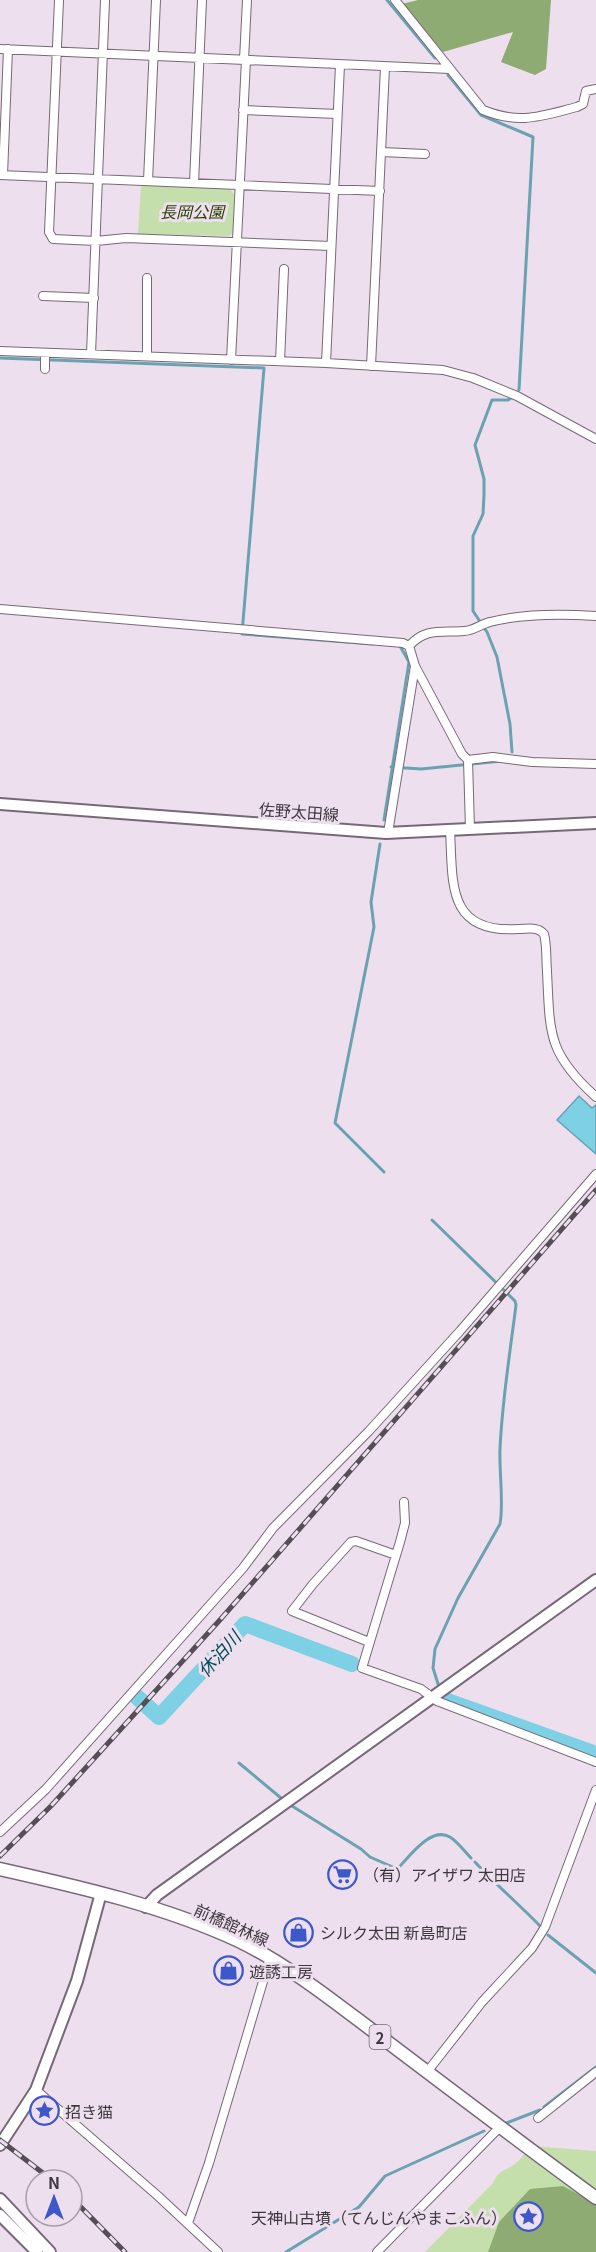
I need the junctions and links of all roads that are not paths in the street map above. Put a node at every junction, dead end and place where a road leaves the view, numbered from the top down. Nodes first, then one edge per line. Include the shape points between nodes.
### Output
1 (59, 0) edge
2 (105, 0) edge
3 (156, 0) edge
4 (202, 0) edge
5 (247, 0) edge
6 (395, 0) edge
7 (4, 49) edge
8 (57, 51) junction
9 (104, 53) junction
10 (154, 56) junction
11 (200, 58) junction
12 (245, 60) junction
13 (340, 65) junction
14 (385, 67) junction
15 (450, 69) junction
16 (596, 88) edge
17 (243, 110) junction
18 (337, 114) junction
19 (382, 152) junction
20 (425, 154) dead end
21 (2, 175) edge
22 (51, 177) junction
23 (99, 179) junction
24 (148, 181) junction
25 (194, 183) junction
26 (240, 185) junction
27 (334, 189) junction
28 (380, 191) junction
29 (96, 241) junction
30 (237, 242) junction
31 (331, 246) junction
32 (284, 269) dead end
33 (147, 278) dead end
34 (43, 296) dead end
35 (94, 298) junction
36 (0, 351) edge
37 (45, 353) junction
38 (91, 354) junction
39 (147, 356) junction
40 (231, 360) junction
41 (280, 362) junction
42 (326, 363) junction
43 (371, 366) junction
44 (45, 369) dead end
45 (596, 439) edge
46 (0, 609) edge
47 (596, 616) edge
48 (409, 646) junction
49 (415, 666) junction
50 (468, 764) junction
51 (596, 764) edge
52 (0, 804) edge
53 (596, 823) edge
54 (470, 829) junction
55 (450, 830) junction
56 (388, 832) junction
57 (596, 1096) edge
58 (596, 1174) edge
59 (404, 1502) dead end
60 (396, 1555) junction
61 (596, 1580) edge
62 (369, 1642) junction
63 (431, 1697) junction
64 (596, 1762) edge
65 (596, 1790) edge
66 (0, 1832) edge
67 (0, 1869) edge
68 (101, 1893) junction
69 (146, 1907) junction
70 (270, 1958) junction
71 (427, 2072) junction
72 (596, 2072) edge
73 (36, 2090) junction
74 (538, 2118) dead end
75 (499, 2128) junction
76 (0, 2145) edge
77 (596, 2198) edge
78 (0, 2199) edge
79 (0, 2215) edge
80 (188, 2223) junction
81 (37, 2252) edge
82 (50, 2252) edge
83 (218, 2252) edge
84 (377, 2252) edge

1 - 8 street
2 - 9 street
3 - 10 street
4 - 11 street
5 - 12 street
6 - 15 street
7 - 8 street
7 - 21 street
8 - 9 street
8 - 22 street
9 - 10 street
9 - 23 street
10 - 11 street
10 - 24 street
11 - 12 street
11 - 25 street
12 - 13 street
12 - 17 street
13 - 14 street
13 - 18 street
14 - 15 street
14 - 19 street
15 - 16 street via 483,110 499,117 529,119 578,107 583,104 586,91
17 - 18 street
17 - 26 street
18 - 27 street
19 - 20 street
19 - 28 street
21 - 22 street
22 - 23 street
22 - 29 street via 50,236
23 - 24 street
23 - 29 street
24 - 25 street
25 - 26 street
26 - 27 street
26 - 30 street
27 - 28 street
27 - 31 street
28 - 43 street
29 - 30 street via 126,238
29 - 35 street
30 - 31 street
30 - 40 street
31 - 42 street
32 - 41 street
33 - 39 street
34 - 35 street
35 - 38 street
36 - 37 street
37 - 38 street
37 - 44 street
38 - 39 street
39 - 40 street
40 - 41 street
41 - 42 street
42 - 43 street
43 - 45 street via 425,368 473,378 517,396
46 - 48 street
47 - 48 street via 525,618 490,622 464,631 440,630 416,637
48 - 49 street
49 - 50 street
49 - 56 street
50 - 51 street via 493,757
50 - 54 street
52 - 56 street, 佐野太田線
53 - 54 street, 佐野太田線
54 - 55 street, 佐野太田線
55 - 56 street, 佐野太田線
55 - 57 street via 453,886 461,908 491,929 536,928 544,934 549,1026 556,1050 577,1079
58 - 66 street via 369,1431 273,1528 235,1577 54,1780
59 - 60 street via 405,1523
60 - 62 street
60 - 62 street via 351,1542 292,1611
61 - 63 street
62 - 63 street via 362,1668 421,1689
63 - 64 street
63 - 69 street
65 - 71 street via 544,1927 532,1948 482,2002
67 - 68 main road, 前橋館林線 / 2
68 - 69 main road, 前橋館林線 / 2
68 - 73 street via 77,1981
69 - 70 main road, 前橋館林線 / 2 via 213,1930
70 - 71 main road, 前橋館林線 / 2
70 - 80 street
71 - 75 main road, 前橋館林線 / 2
72 - 74 street
73 - 76 street
73 - 80 street
75 - 77 main road, 前橋館林線 / 2
75 - 84 street
78 - 82 street
79 - 81 street
80 - 83 street

